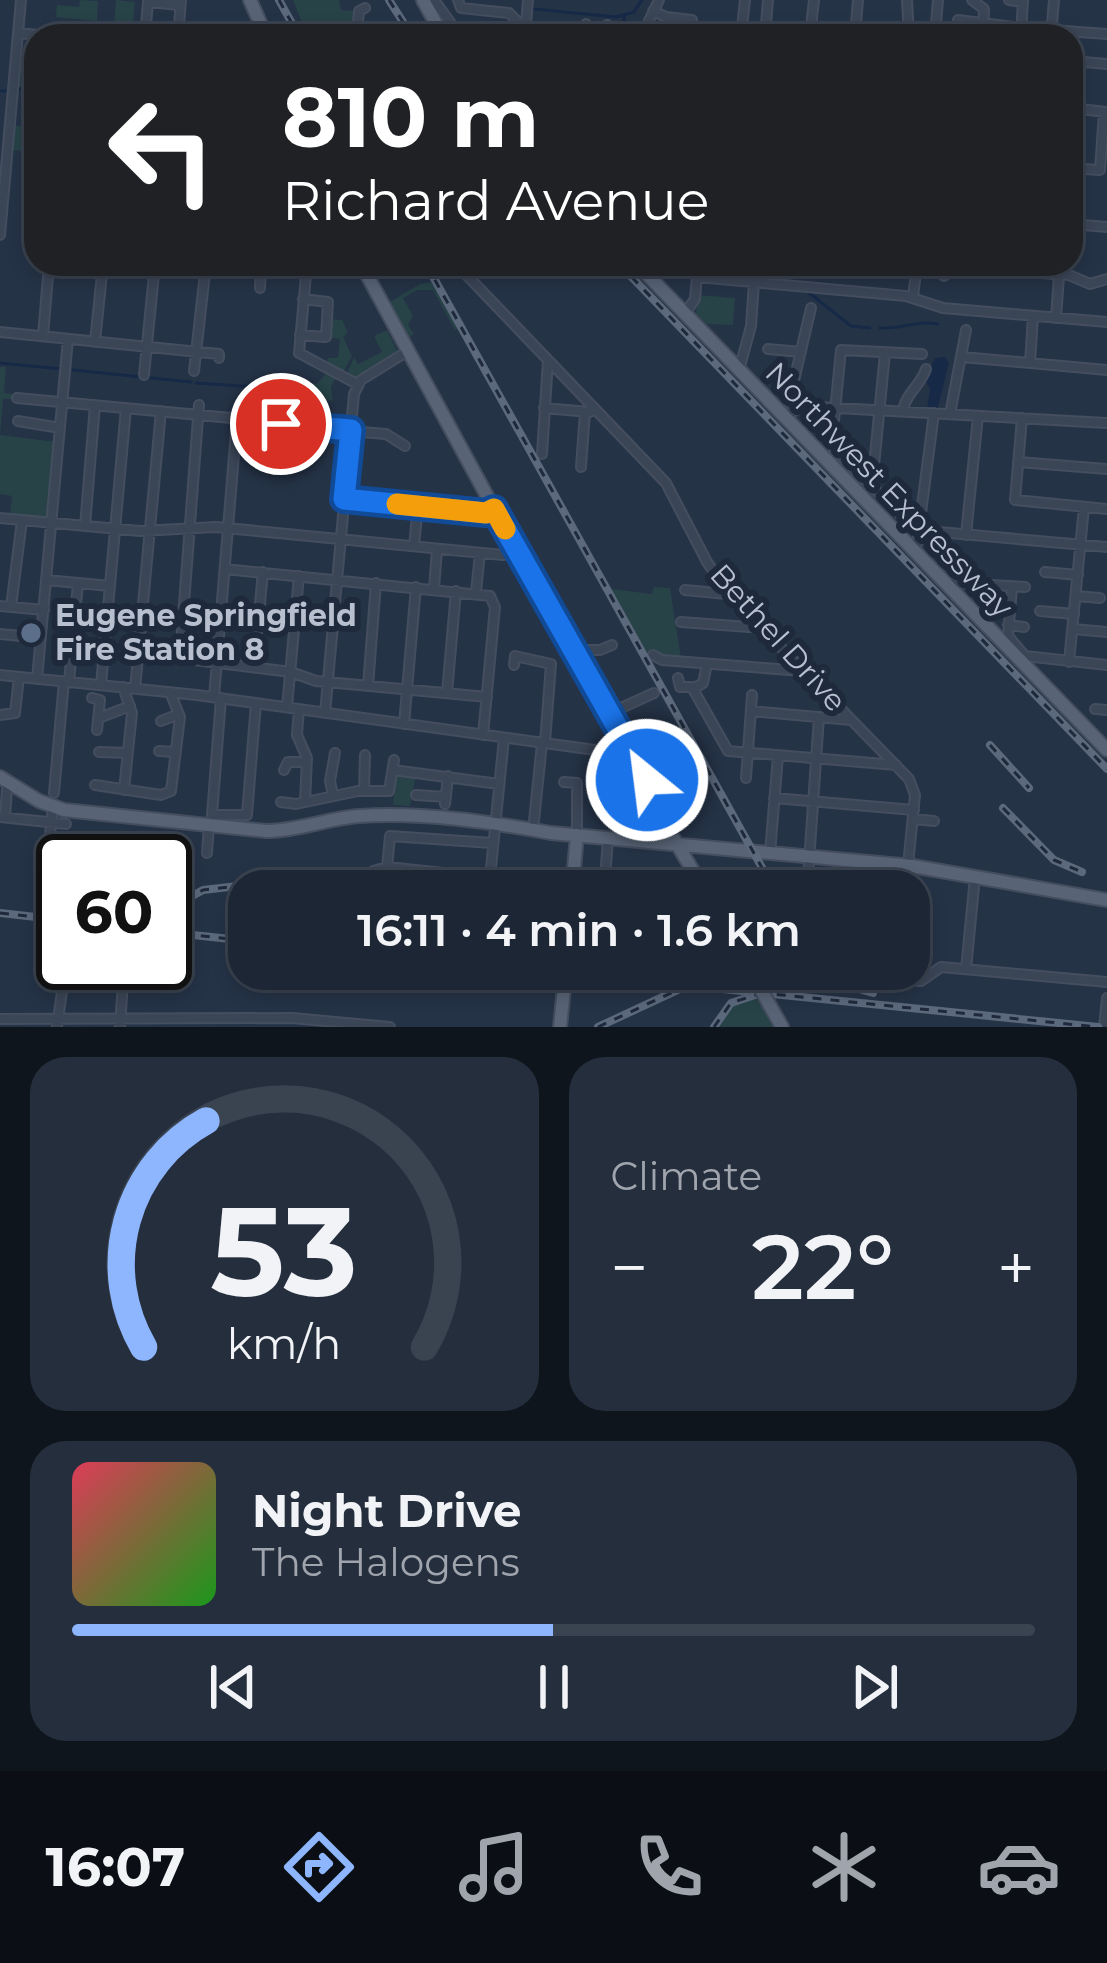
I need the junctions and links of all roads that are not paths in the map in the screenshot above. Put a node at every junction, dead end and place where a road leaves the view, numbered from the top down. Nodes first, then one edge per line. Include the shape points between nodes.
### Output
1 (21, 0) edge
2 (659, 0) edge
3 (972, 0) edge
4 (1010, 0) edge
5 (148, 1) edge
6 (1023, 1) edge
7 (181, 3) edge
8 (459, 3) edge
9 (494, 6) edge
10 (362, 9) dead end
11 (653, 11) junction
12 (692, 20) dead end
13 (958, 20) dead end
14 (984, 22) junction
15 (359, 24) edge
16 (520, 24) edge
17 (647, 24) edge
18 (991, 24) edge
19 (18, 33) junction
20 (24, 34) edge
21 (1106, 112) edge
22 (1085, 169) dead end
23 (0, 235) edge
24 (48, 276) edge
25 (102, 276) edge
26 (153, 276) edge
27 (205, 276) edge
28 (261, 276) edge
29 (305, 276) edge
30 (367, 276) edge
31 (468, 276) edge
32 (650, 276) edge
33 (915, 276) edge
34 (1059, 276) edge
35 (1071, 276) edge
36 (697, 278) joint
37 (1107, 279) edge
38 (754, 282) junction
39 (260, 288) dead end
40 (914, 297) junction
41 (303, 299) junction
42 (812, 308) dead end
43 (686, 311) junction
44 (1033, 316) junction
45 (1056, 318) junction
46 (1107, 322) edge
47 (966, 330) dead end
48 (0, 332) edge
49 (300, 335) junction
50 (43, 336) junction
51 (68, 339) junction
52 (95, 342) junction
53 (147, 347) junction
54 (768, 350) dead end
55 (196, 352) junction
56 (407, 352) junction
57 (801, 352) junction
58 (885, 353) junction
59 (922, 355) dead end
60 (962, 357) junction
61 (219, 358) dead end
62 (548, 360) junction
63 (741, 363) dead end
64 (1030, 364) junction
65 (926, 369) dead end
66 (1107, 370) edge
67 (194, 371) dead end
68 (144, 375) dead end
69 (357, 384) junction
70 (17, 398) dead end
71 (278, 400) dead end
72 (62, 402) junction
73 (95, 405) junction
74 (835, 407) junction
75 (126, 408) junction
76 (544, 409) junction
77 (199, 410) junction
78 (880, 410) junction
79 (160, 411) junction
80 (903, 411) junction
81 (585, 412) junction
82 (598, 412) junction
83 (934, 413) junction
84 (789, 414) junction
85 (950, 414) junction
86 (978, 416) junction
87 (237, 418) junction
88 (1022, 418) junction
89 (253, 420) dead end
90 (18, 422) dead end
91 (1086, 422) junction
92 (1107, 424) edge
93 (60, 428) junction
94 (351, 430) junction
95 (1085, 437) dead end
96 (405, 446) dead end
97 (542, 454) dead end
98 (1018, 462) junction
99 (581, 467) dead end
100 (1107, 469) edge
101 (872, 487) junction
102 (344, 499) junction
103 (418, 506) junction
104 (1084, 507) junction
105 (494, 509) junction
106 (1107, 509) edge
107 (0, 518) edge
108 (22, 520) junction
109 (51, 523) junction
110 (85, 526) junction
111 (188, 528) junction
112 (227, 528) junction
113 (115, 529) junction
114 (149, 531) junction
115 (918, 531) junction
116 (966, 535) junction
117 (340, 539) junction
118 (916, 544) dead end
119 (1082, 545) junction
120 (414, 546) junction
121 (1107, 547) edge
122 (437, 548) junction
123 (479, 553) junction
124 (518, 554) junction
125 (225, 568) junction
126 (263, 572) junction
127 (1045, 572) dead end
128 (1078, 575) junction
129 (299, 576) junction
130 (337, 579) junction
131 (46, 580) junction
132 (78, 583) junction
133 (376, 583) junction
134 (955, 583) dead end
135 (110, 586) junction
136 (1025, 586) dead end
137 (416, 587) junction
138 (1012, 588) junction
139 (434, 589) junction
140 (685, 590) dead end
141 (456, 591) junction
142 (476, 592) junction
143 (729, 594) junction
144 (1076, 596) junction
145 (1100, 598) dead end
146 (0, 606) edge
147 (11, 607) junction
148 (44, 610) junction
149 (1040, 610) dead end
150 (1074, 614) junction
151 (681, 622) dead end
152 (1009, 625) junction
153 (1024, 627) dead end
154 (764, 628) junction
155 (1072, 629) junction
156 (1107, 632) edge
157 (0, 634) edge
158 (21, 636) dead end
159 (612, 645) dead end
160 (572, 650) junction
161 (138, 653) junction
162 (653, 655) dead end
163 (180, 657) junction
164 (514, 660) dead end
165 (1042, 660) junction
166 (217, 661) junction
167 (1069, 662) junction
168 (706, 664) junction
169 (1107, 665) edge
170 (254, 667) junction
171 (803, 670) junction
172 (291, 672) junction
173 (1041, 673) dead end
174 (0, 675) edge
175 (19, 677) junction
176 (678, 678) dead end
177 (37, 679) junction
178 (67, 682) junction
179 (328, 682) junction
180 (101, 685) junction
181 (368, 686) junction
182 (693, 687) junction
183 (123, 688) junction
184 (135, 689) junction
185 (407, 690) junction
186 (170, 692) junction
187 (447, 693) junction
188 (654, 693) dead end
189 (752, 695) dead end
190 (487, 697) junction
191 (92, 698) dead end
192 (218, 698) junction
193 (256, 703) junction
194 (130, 706) junction
195 (287, 707) junction
196 (299, 709) junction
197 (1095, 709) dead end
198 (1107, 710) edge
199 (751, 711) junction
200 (325, 713) junction
201 (179, 714) junction
202 (608, 714) junction
203 (0, 715) edge
204 (101, 718) junction
205 (819, 718) junction
206 (852, 720) junction
207 (161, 721) dead end
208 (404, 724) junction
209 (97, 730) dead end
210 (483, 735) junction
211 (503, 738) junction
212 (543, 743) junction
213 (598, 750) junction
214 (625, 750) junction
215 (1107, 750) edge
216 (158, 751) dead end
217 (99, 752) dead end
218 (176, 752) junction
219 (128, 753) junction
220 (335, 753) dead end
221 (748, 753) junction
222 (364, 755) dead end
223 (778, 756) junction
224 (816, 759) junction
225 (306, 762) junction
226 (896, 765) junction
227 (284, 770) dead end
228 (448, 776) junction
229 (746, 778) dead end
230 (564, 782) dead end
231 (613, 782) dead end
232 (3, 783) edge
233 (499, 784) junction
234 (95, 785) dead end
235 (364, 790) junction
236 (124, 791) junction
237 (333, 795) junction
238 (416, 795) dead end
239 (775, 798) junction
240 (53, 800) junction
241 (812, 801) junction
242 (281, 802) dead end
243 (305, 802) junction
244 (913, 814) junction
245 (2, 817) edge
246 (210, 819) junction
247 (663, 819) junction
248 (534, 821) dead end
249 (934, 821) dead end
250 (51, 822) junction
251 (495, 823) junction
252 (65, 824) dead end
253 (50, 834) edge
254 (577, 835) junction
255 (609, 838) junction
256 (655, 842) junction
257 (493, 843) junction
258 (679, 844) junction
259 (207, 853) dead end
260 (770, 853) junction
261 (808, 856) junction
262 (856, 860) junction
263 (887, 863) junction
264 (908, 865) junction
265 (387, 867) junction
266 (376, 870) edge
267 (574, 870) edge
268 (606, 870) edge
269 (693, 870) edge
270 (808, 870) edge
271 (855, 870) edge
272 (887, 870) edge
273 (975, 877) junction
274 (1107, 900) edge
275 (966, 969) junction
276 (930, 975) edge
277 (1107, 982) edge
278 (62, 990) edge
279 (121, 990) edge
280 (563, 990) edge
281 (761, 990) edge
282 (1107, 998) edge
283 (0, 1019) edge
284 (57, 1023) edge
285 (120, 1023) edge
286 (227, 1023) edge
287 (390, 1027) edge
288 (560, 1027) edge
289 (782, 1027) edge
290 (1104, 1027) edge

1 - 19 street
2 - 11 street
3 - 14 street via 984,9
4 - 6 street
5 - 7 street
8 - 9 street
9 - 16 street
10 - 15 street
11 - 12 street
11 - 17 street
13 - 14 street
14 - 18 street
19 - 20 street
19 - 23 street
21 - 22 street via 1100,170
24 - 50 street
25 - 52 street
26 - 53 street
27 - 55 street
28 - 39 street
29 - 41 street
30 - 56 main road
31 - 62 street, Bethel Drive
32 - 43 main road, Northwest Expressway
33 - 40 street
34 - 45 street
35 - 37 street via 1090,284
36 - 38 street
36 - 43 street
38 - 40 street
38 - 63 street
40 - 44 street via 938,308
41 - 49 street
41 - 49 street via 329,304 326,337
42 - 57 street
43 - 84 main road, Northwest Expressway
44 - 45 street
44 - 64 street
45 - 46 street
47 - 60 street
48 - 50 street
49 - 69 street via 300,355
50 - 51 street
51 - 52 street
51 - 72 street
52 - 53 street
53 - 55 street
53 - 68 street
54 - 57 street
55 - 61 street
55 - 67 street
56 - 69 street
56 - 105 main road
57 - 84 street
58 - 59 street
58 - 74 street via 840,351
58 - 78 street
60 - 64 street
60 - 85 street
62 - 76 street
62 - 82 street, Bethel Drive
64 - 66 street
65 - 80 street
69 - 94 street
70 - 72 street
71 - 94 street via 276,424
72 - 73 street
72 - 93 street
73 - 75 street
73 - 110 street
74 - 78 street
74 - 84 street via 801,406
74 - 101 street via 832,446
75 - 79 street
75 - 113 street
76 - 81 street
76 - 97 street
77 - 79 street
77 - 87 street
77 - 111 street
78 - 80 street
78 - 101 street
79 - 114 street
80 - 83 street
81 - 82 street
81 - 99 street
82 - 143 street, Bethel Drive via 669,487
83 - 85 street
83 - 115 street
84 - 215 main road, Northwest Expressway
85 - 86 street
86 - 88 street
86 - 116 street
87 - 89 street
87 - 112 street
88 - 91 street
88 - 98 street
90 - 93 street
91 - 92 street
91 - 95 street
93 - 109 street
94 - 96 street via 390,434
94 - 102 street
98 - 100 street
98 - 104 street via 1015,500
101 - 115 street
102 - 103 street
102 - 117 street
103 - 105 street
103 - 120 street
104 - 106 street
104 - 119 street
105 - 124 main road
107 - 108 street
108 - 109 street
108 - 147 street
109 - 110 street
109 - 131 street
110 - 113 street
111 - 112 street
111 - 114 street
111 - 163 street
112 - 117 street
112 - 125 street
113 - 114 street
113 - 135 street
114 - 161 street
115 - 116 street
115 - 118 street
116 - 119 street
117 - 120 street
117 - 130 street
119 - 121 street
119 - 128 street
120 - 122 street
122 - 123 street
122 - 139 street
123 - 124 street
123 - 142 street
124 - 160 main road
125 - 126 street
125 - 166 street
126 - 129 street
126 - 170 street
127 - 128 street
128 - 144 street
129 - 130 street
129 - 172 street
130 - 133 street
130 - 179 street
131 - 132 street
131 - 148 street
132 - 135 street
132 - 178 street
133 - 137 street
133 - 181 street
134 - 138 street
135 - 180 street
136 - 138 street
137 - 139 street
137 - 185 street
138 - 152 street
139 - 141 street
140 - 143 street
141 - 142 street
141 - 187 street
142 - 190 street via 495,607
143 - 154 street, Bethel Drive
144 - 145 street
144 - 150 street
146 - 147 street
147 - 148 street
148 - 177 street
149 - 150 street
150 - 155 street
151 - 154 street
152 - 153 street
152 - 165 street via 1024,656
154 - 171 street, Bethel Drive
155 - 156 street
155 - 167 street
157 - 158 street
159 - 160 street
160 - 202 main road
161 - 163 street
161 - 184 street
162 - 168 street
163 - 166 street
164 - 212 street via 551,664
165 - 167 street
165 - 173 street
166 - 170 street
166 - 192 street
167 - 169 street
168 - 171 street
168 - 182 street via 703,682
170 - 172 street
171 - 206 street, Bethel Drive
172 - 179 street
172 - 195 street
174 - 175 street
175 - 177 street
175 - 203 street via 15,713
176 - 182 street via 680,687
177 - 178 street
178 - 180 street
178 - 240 street
179 - 181 street
179 - 200 street
180 - 183 street
181 - 185 street
182 - 221 street via 728,751
183 - 184 street
183 - 194 street
184 - 186 street
185 - 187 street
185 - 208 street
186 - 192 street
186 - 201 street
187 - 190 street
188 - 202 street
189 - 199 street
190 - 210 street
191 - 204 street via 100,700
192 - 193 street
192 - 246 street
193 - 195 street
193 - 246 street via 246,817
194 - 204 street
194 - 219 street
195 - 196 street
196 - 200 street
196 - 225 street
197 - 198 street
199 - 205 street
199 - 221 street
200 - 208 street
201 - 207 street
201 - 218 street
202 - 214 main road
202 - 258 main road
204 - 209 street
205 - 206 street
205 - 224 street
206 - 226 street, Bethel Drive
208 - 210 street
210 - 211 street
211 - 212 street
211 - 233 street
212 - 213 street
212 - 248 street
213 - 214 street
213 - 231 street via 596,779
214 - 247 main road
216 - 218 street
217 - 219 street
218 - 236 street via 168,793
219 - 236 street
220 - 237 street
221 - 223 street
221 - 229 street
222 - 235 street
223 - 224 street
223 - 239 street
224 - 226 street
224 - 241 street
225 - 227 street via 288,761
225 - 243 street
226 - 244 street, Bethel Drive via 913,786
228 - 233 street
228 - 235 street via 394,765 391,791
228 - 238 street via 446,801
230 - 254 street via 578,783
232 - 240 main road
232 - 245 street
233 - 251 street
234 - 236 street
235 - 237 street
237 - 243 street
239 - 241 street
239 - 260 street
240 - 246 main road
240 - 250 street
241 - 244 street
241 - 261 street
242 - 243 street
244 - 249 street
244 - 264 street, Bethel Drive
245 - 250 street
246 - 251 main road via 290,831 363,815
246 - 259 street
247 - 256 main road
247 - 258 main road
250 - 252 street
250 - 253 street
251 - 254 main road
251 - 257 street
254 - 255 main road
254 - 267 main road
255 - 256 main road
255 - 268 street
256 - 258 main road
257 - 265 street via 389,838
257 - 265 street via 490,878
258 - 260 main road
258 - 269 main road
260 - 261 main road
261 - 262 main road
261 - 270 street
262 - 263 main road
262 - 271 street
263 - 264 main road
263 - 272 street
264 - 273 main road
265 - 266 street
273 - 274 main road
273 - 275 street
275 - 276 street via 941,967
275 - 277 street
278 - 284 street
279 - 285 street
280 - 288 main road
281 - 289 main road, bridge
282 - 290 street
283 - 284 street
284 - 285 street
285 - 286 street
286 - 287 street via 292,1018

